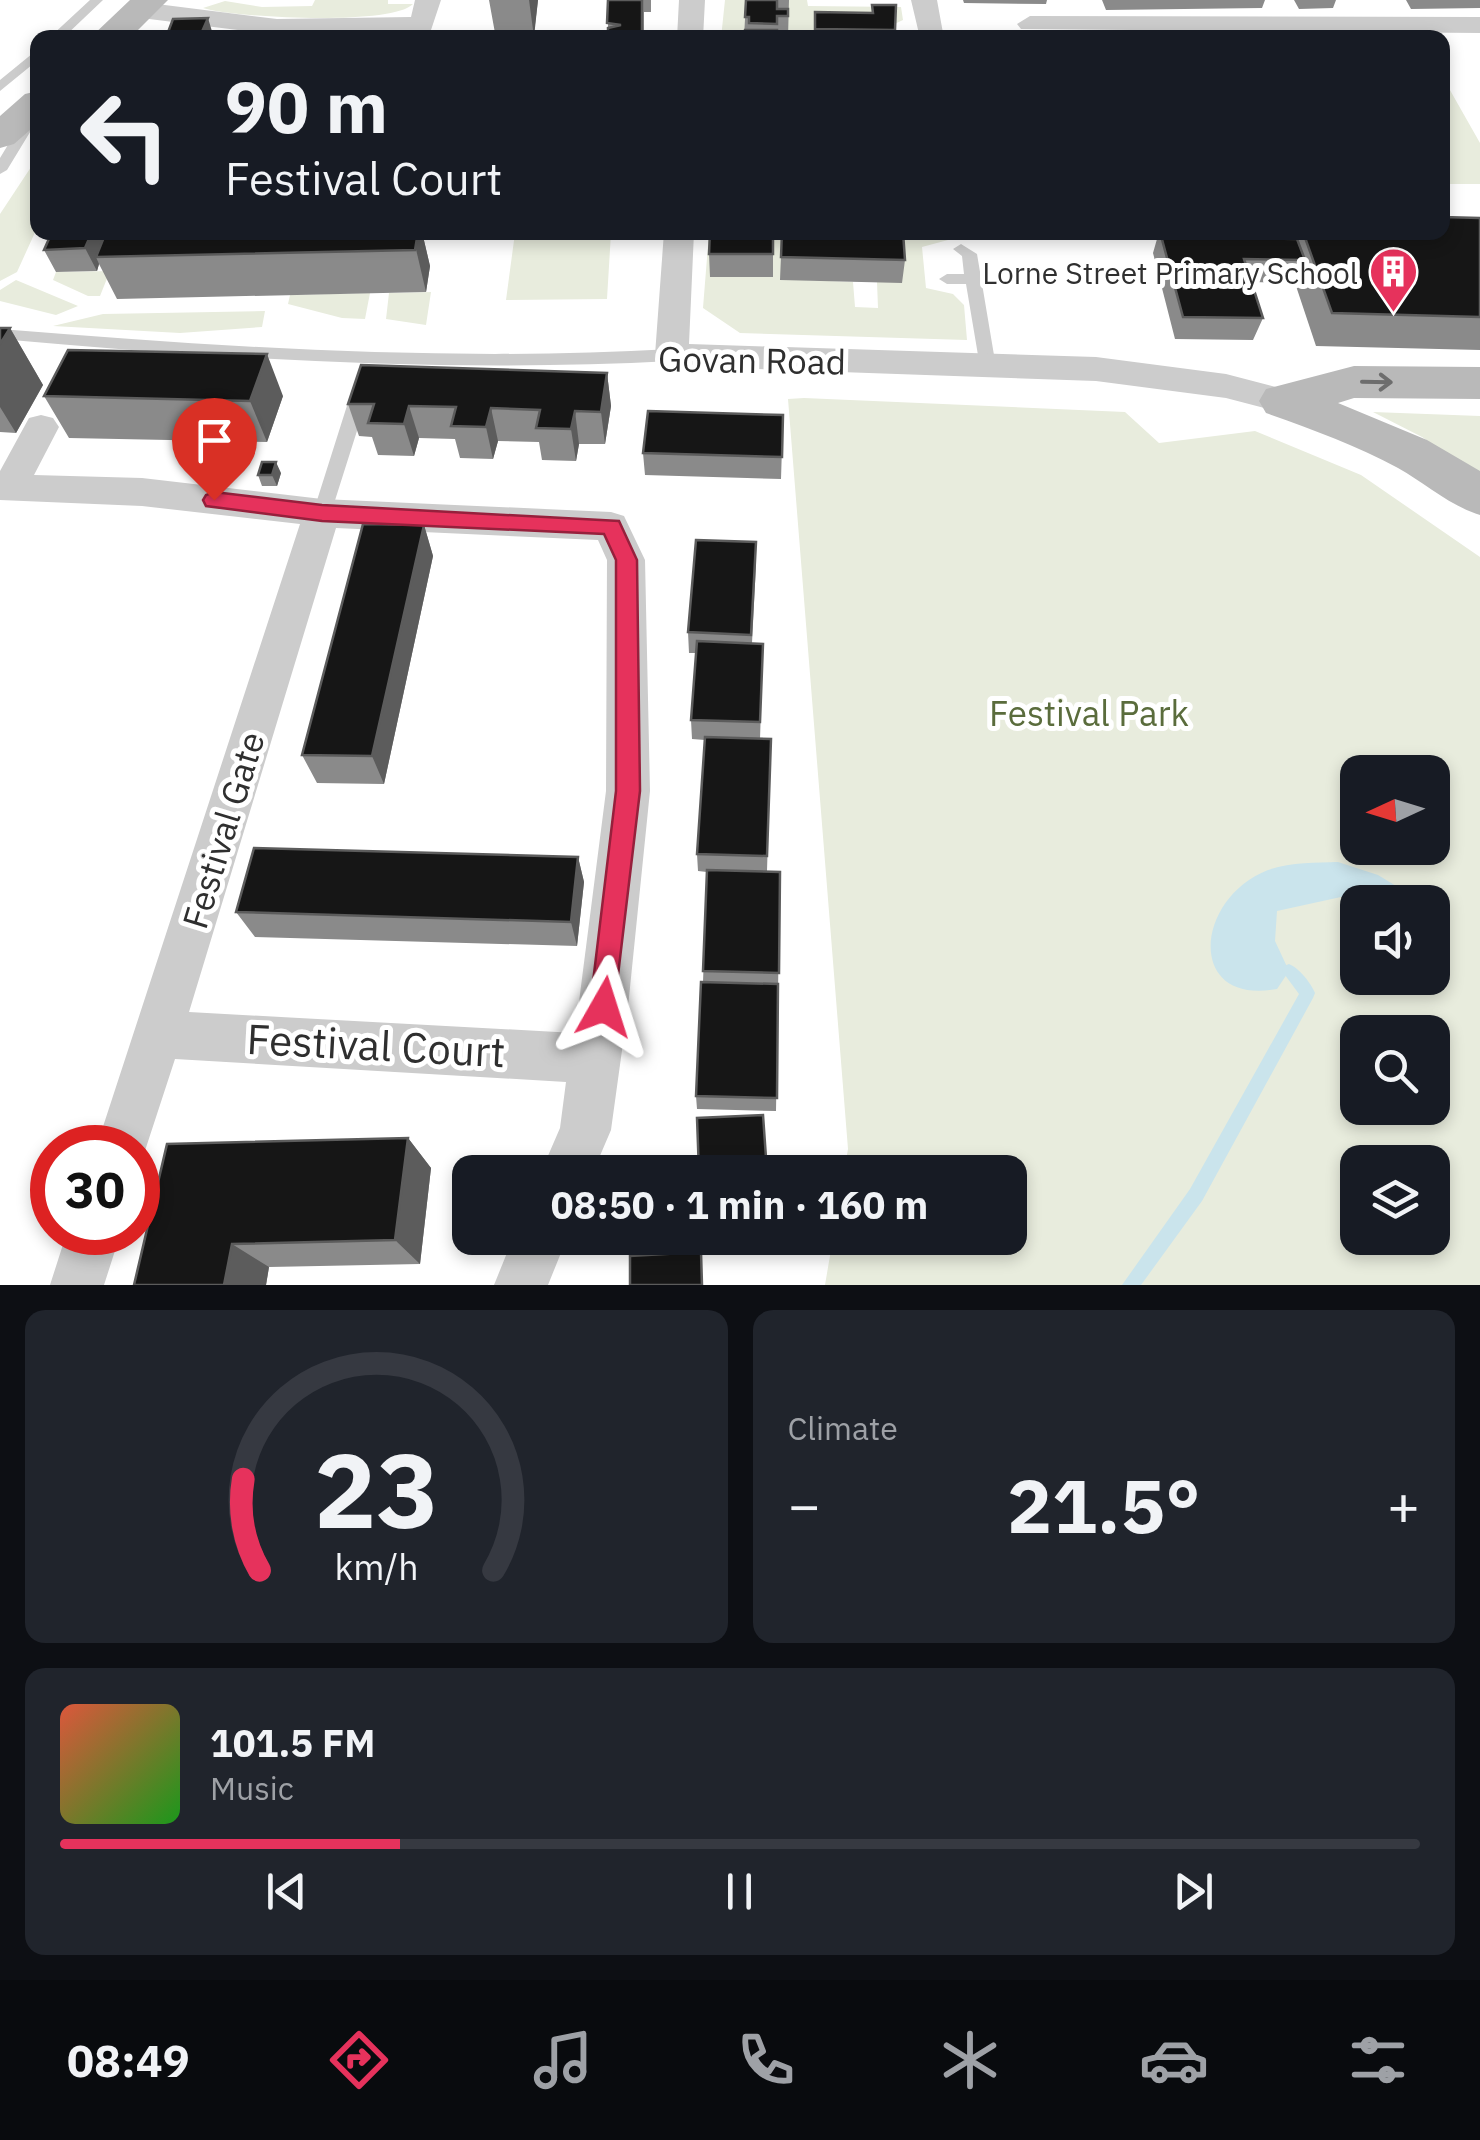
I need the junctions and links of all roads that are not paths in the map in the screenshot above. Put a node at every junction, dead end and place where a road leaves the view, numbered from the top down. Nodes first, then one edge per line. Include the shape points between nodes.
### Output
1 (96, 0) edge
2 (428, 0) edge
3 (692, 0) edge
4 (924, 0) edge
5 (1366, 0) edge
6 (146, 5) edge
7 (1072, 12) edge
8 (1030, 24) dead end
9 (1381, 24) junction
10 (1480, 25) edge
11 (64, 30) edge
12 (117, 30) edge
13 (266, 30) edge
14 (318, 30) edge
15 (690, 30) edge
16 (929, 30) edge
17 (30, 60) edge
18 (0, 87) edge
19 (30, 112) edge
20 (30, 119) edge
21 (0, 136) edge
22 (0, 170) edge
23 (679, 240) edge
24 (962, 249) dead end
25 (947, 279) dead end
26 (973, 279) junction
27 (0, 334) edge
28 (672, 355) junction
29 (371, 358) junction
30 (988, 367) junction
31 (1480, 383) edge
32 (1282, 402) junction
33 (41, 427) edge
34 (5, 487) edge
35 (1480, 496) edge
36 (322, 513) junction
37 (158, 1034) junction
38 (594, 1060) junction
39 (129, 1125) edge
40 (574, 1155) edge
41 (87, 1255) edge
42 (533, 1255) edge
43 (78, 1285) edge
44 (520, 1285) edge

1 - 11 lane
2 - 14 street via 422,25
3 - 15 street
4 - 16 street
5 - 9 street
6 - 12 street
6 - 13 street
7 - 8 street
7 - 9 street
9 - 10 street
17 - 18 lane
19 - 21 street
20 - 22 lane
23 - 28 street
24 - 26 lane
25 - 26 lane
26 - 30 lane
27 - 29 lane, Govan Road
28 - 29 lane, Govan Road
28 - 30 street, Govan Road
29 - 36 lane
30 - 32 street, Govan Road via 1156,374
32 -> 31 street via 1354,382
32 - 35 street, Govan Road via 1357,428
33 - 34 street
34 - 36 street via 142,492
36 - 37 street, Festival Gate
36 - 38 street via 611,526 626,560 628,791
37 - 38 street, Festival Court
37 - 39 street, Festival Gate
38 - 40 street via 585,1130
41 - 43 street
42 - 44 street

